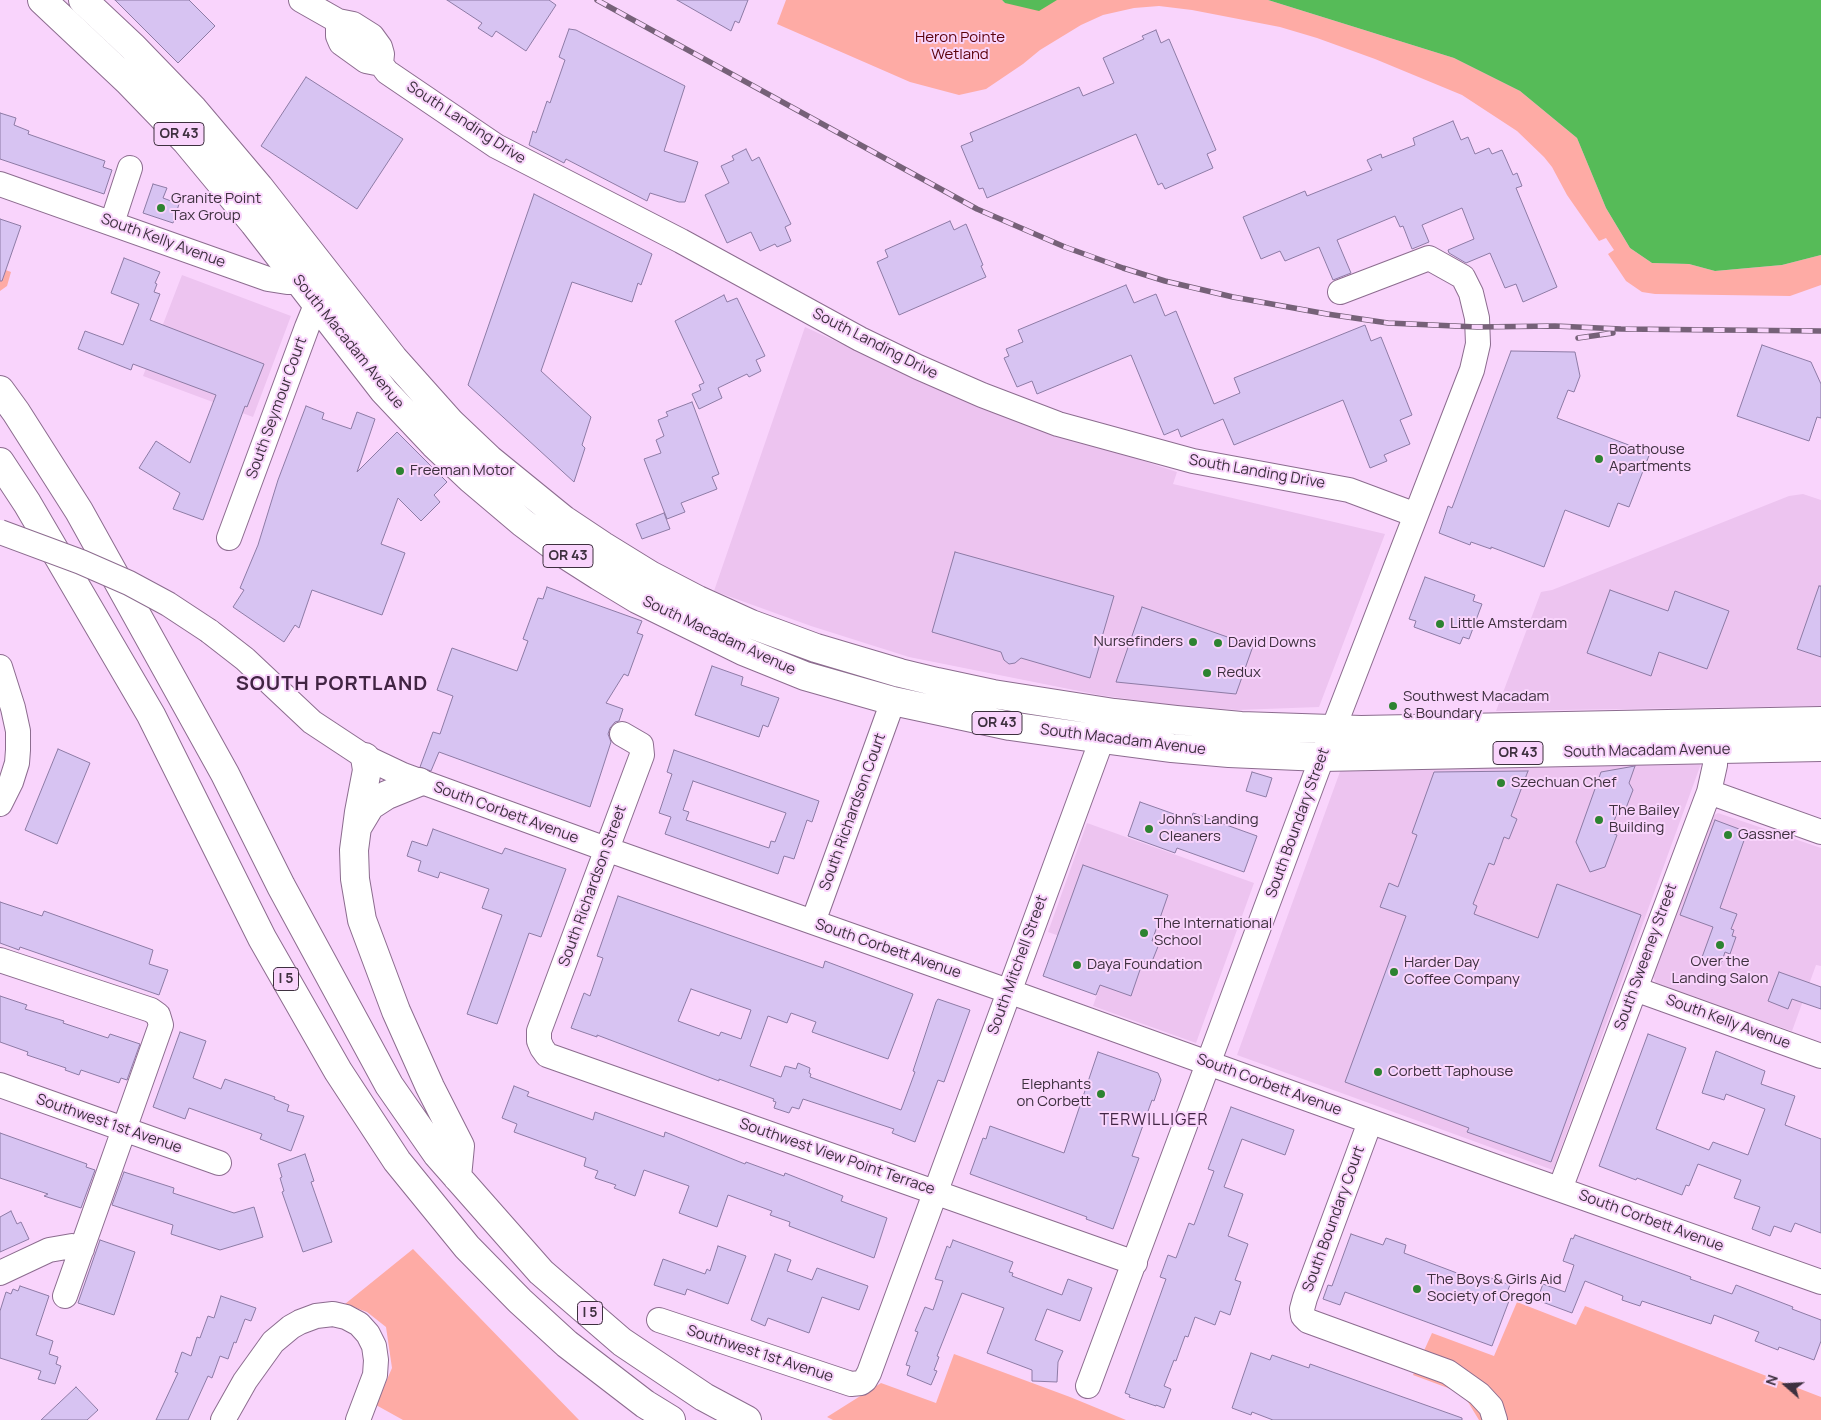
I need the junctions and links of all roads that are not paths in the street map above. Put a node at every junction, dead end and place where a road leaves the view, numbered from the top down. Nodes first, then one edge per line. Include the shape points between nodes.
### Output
1 (42, 0) edge
2 (83, 0) edge
3 (302, 0) edge
4 (130, 168) dead end
5 (0, 184) edge
6 (112, 223) junction
7 (300, 282) junction
8 (333, 282) junction
9 (1340, 292) dead end
10 (316, 305) junction
11 (0, 390) edge
12 (0, 462) edge
13 (1416, 515) junction
14 (0, 532) edge
15 (229, 538) dead end
16 (0, 667) edge
17 (979, 691) junction
18 (893, 701) junction
19 (1821, 721) edge
20 (1715, 722) junction
21 (1333, 730) junction
22 (622, 734) dead end
23 (1102, 740) junction
24 (1821, 747) edge
25 (1714, 750) junction
26 (365, 757) junction
27 (1322, 757) junction
28 (419, 782) junction
29 (1709, 792) junction
30 (0, 804) edge
31 (358, 826) junction
32 (1821, 832) edge
33 (606, 849) junction
34 (813, 922) junction
35 (0, 960) edge
36 (1635, 989) junction
37 (1008, 991) junction
38 (542, 1048) joint
39 (1821, 1056) edge
40 (1209, 1063) junction
41 (0, 1086) edge
42 (1370, 1122) junction
43 (124, 1130) junction
44 (219, 1163) dead end
45 (457, 1177) junction
46 (1560, 1189) junction
47 (936, 1192) junction
48 (82, 1249) junction
49 (1135, 1263) junction
50 (0, 1273) edge
51 (1821, 1282) edge
52 (65, 1296) dead end
53 (659, 1320) dead end
54 (861, 1383) joint
55 (1088, 1386) dead end
56 (223, 1420) edge
57 (358, 1420) edge
58 (671, 1420) edge
59 (747, 1420) edge
60 (1496, 1420) edge

1 - 7 main road, South Macadam Avenue / OR 43 via 186,141
2 - 8 main road, South Macadam Avenue / OR 43 via 193,109
3 - 13 street, South Landing Drive via 338,21 353,24 376,40 382,54 381,64 387,72 496,146 860,338 961,386 1058,424 1152,451 1349,490
4 - 6 street
5 - 6 street, South Kelly Avenue
6 - 7 street, South Kelly Avenue via 268,279
7 - 8 street, South Kelly Avenue
7 - 10 main road, South Macadam Avenue / OR 43
8 - 10 street
8 - 17 main road, South Macadam Avenue / OR 43 via 393,358 458,429 489,459 567,522 604,546 682,592 751,624 900,673
9 - 13 street, South Boundary Street via 1429,258 1462,276 1470,293 1478,344 1472,370
10 - 15 street, South Seymour Court
10 - 18 main road, South Macadam Avenue / OR 43 via 384,391 434,444 515,517 563,554 637,599 743,651 805,676
11 - 45 main road, I 5 via 79,511 225,774 281,886 389,1085
12 - 58 main road, I 5 via 151,715 262,938 338,1070 397,1160 467,1247 520,1301 567,1344
13 - 21 street, South Boundary Street
14 - 26 street, South Corbett Avenue, bridge via 81,562 168,604 245,659 312,722
16 - 30 street via 18,731 18,750 11,782
17 - 18 main road via 926,687 905,690
17 - 21 main road, South Macadam Avenue / OR 43 via 1176,720
18 - 23 main road, South Macadam Avenue / OR 43 via 1010,726
18 - 34 street, South Richardson Court
19 - 20 main road, South Macadam Avenue / OR 43
20 - 21 main road, South Macadam Avenue / OR 43
20 - 25 street, South Sweeney Street
21 - 27 street, South Boundary Street
22 - 33 street, South Richardson Street via 641,746 642,755
23 - 27 main road, South Macadam Avenue / OR 43 via 1229,753
23 - 37 street, South Mitchell Street
24 - 25 main road, South Macadam Avenue / OR 43
25 - 27 main road, South Macadam Avenue / OR 43
25 - 29 street, South Sweeney Street via 1715,765
26 - 28 street, South Corbett Avenue
26 - 31 main road via 367,770
27 - 40 street, South Boundary Street
28 - 31 main road via 370,806
28 - 33 street, South Corbett Avenue
29 - 32 street
29 - 36 street, South Sweeney Street
31 - 45 main road via 354,850 355,879 362,920 400,1019 460,1146
33 - 34 street, South Corbett Avenue
33 - 38 street, South Richardson Street via 539,1031
34 - 37 street, South Corbett Avenue
35 - 43 street via 158,1015 161,1026
36 - 39 street, South Kelly Avenue
36 - 46 street, South Sweeney Street
37 - 40 street, South Corbett Avenue
37 - 47 street, South Mitchell Street
38 - 47 street, Southwest View Point Terrace via 555,1059
40 - 42 street, South Corbett Avenue
40 - 49 street, South Boundary Street
41 - 43 street, Southwest 1st Avenue
42 - 46 street, South Corbett Avenue
42 - 60 street, South Boundary Court via 1305,1298 1303,1316 1308,1322 1448,1372 1479,1394 1491,1407
43 - 44 street, Southwest 1st Avenue
43 - 48 street
45 - 59 main road, I 5 via 541,1272 615,1335 704,1397
46 - 51 street, South Corbett Avenue
47 - 49 street, Southwest View Point Terrace
47 - 54 street, South Mitchell Street via 869,1373
48 - 50 street via 72,1246 49,1250
48 - 52 street
49 - 55 street, South Boundary Street
53 - 54 street, Southwest 1st Avenue via 851,1384
56 - 57 street via 273,1342 300,1322 332,1314 359,1324 374,1346 375,1375

